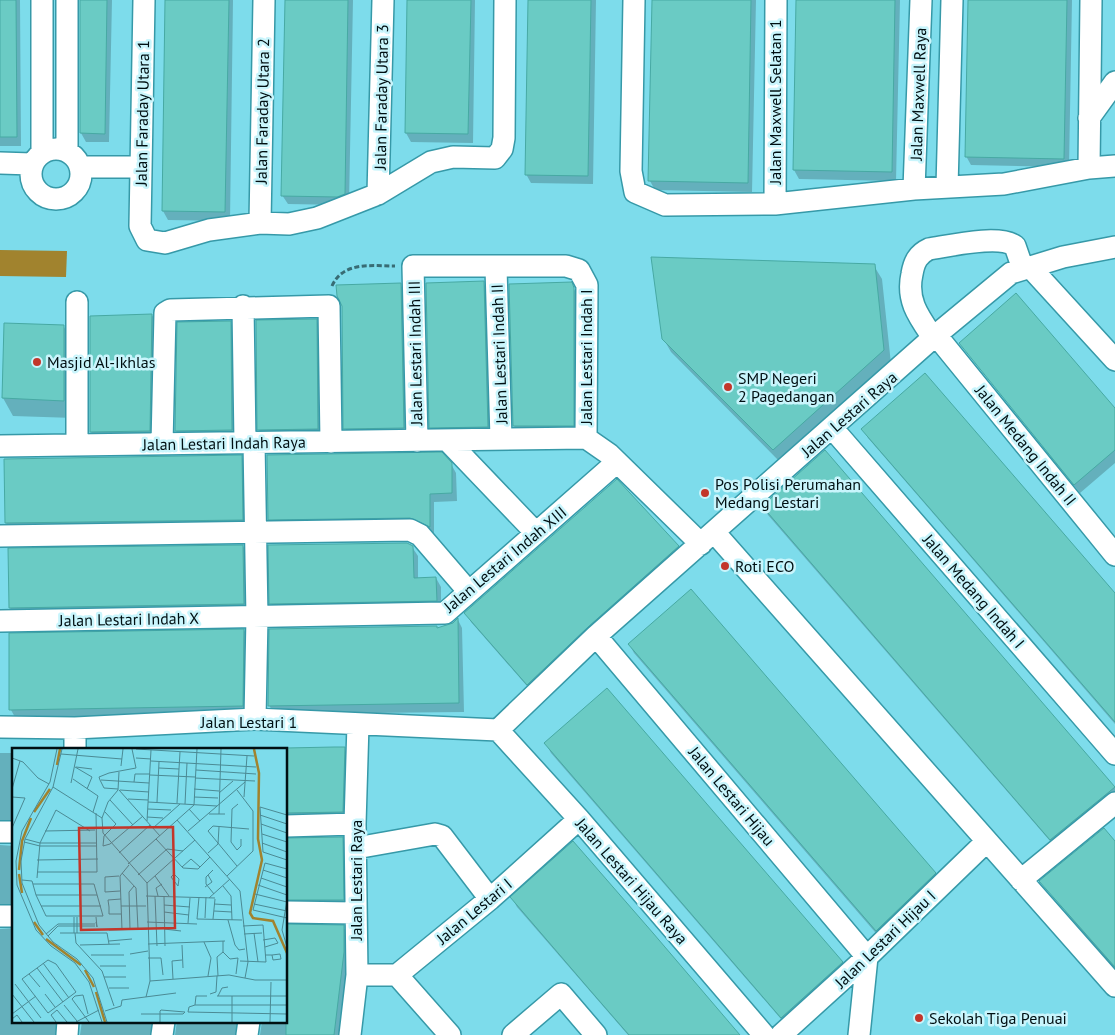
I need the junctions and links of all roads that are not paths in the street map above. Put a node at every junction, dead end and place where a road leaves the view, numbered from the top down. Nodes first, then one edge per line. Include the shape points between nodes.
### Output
1 (42, 0) edge
2 (67, 0) edge
3 (144, 0) edge
4 (264, 0) edge
5 (383, 0) edge
6 (506, 0) edge
7 (634, 0) edge
8 (776, 0) edge
9 (921, 0) edge
10 (952, 0) edge
11 (1091, 0) edge
12 (1115, 82) edge
13 (1089, 118) junction
14 (67, 151) junction
15 (37, 159) junction
16 (0, 163) edge
17 (1115, 166) edge
18 (80, 167) junction
19 (140, 167) junction
20 (1090, 168) junction
21 (947, 187) junction
22 (914, 188) junction
23 (378, 194) junction
24 (775, 204) junction
25 (260, 222) junction
26 (1115, 247) edge
27 (496, 268) junction
28 (1026, 268) junction
29 (77, 302) dead end
30 (243, 306) junction
31 (935, 337) junction
32 (1115, 360) edge
33 (833, 429) junction
34 (586, 438) junction
35 (501, 439) junction
36 (417, 440) junction
37 (447, 440) junction
38 (331, 442) junction
39 (250, 443) junction
40 (162, 444) junction
41 (77, 445) junction
42 (0, 446) edge
43 (618, 462) junction
44 (256, 531) junction
45 (536, 534) junction
46 (0, 536) edge
47 (708, 538) junction
48 (1115, 555) edge
49 (469, 592) junction
50 (257, 617) junction
51 (0, 621) edge
52 (596, 636) junction
53 (255, 719) junction
54 (358, 724) junction
55 (0, 727) edge
56 (75, 728) junction
57 (498, 730) junction
58 (75, 748) edge
59 (1115, 754) edge
60 (1112, 812) edge
61 (579, 819) junction
62 (355, 824) junction
63 (288, 826) edge
64 (986, 841) junction
65 (356, 848) junction
66 (1021, 880) junction
67 (490, 899) junction
68 (288, 912) edge
69 (356, 913) junction
70 (867, 957) junction
71 (397, 974) junction
72 (357, 975) junction
73 (1115, 986) edge
74 (68, 1022) edge
75 (164, 1022) edge
76 (249, 1022) edge
77 (67, 1035) edge
78 (162, 1035) edge
79 (247, 1035) edge
80 (350, 1035) edge
81 (450, 1035) edge
82 (513, 1035) edge
83 (596, 1035) edge
84 (764, 1035) edge
85 (781, 1035) edge
86 (859, 1035) edge

1 - 15 street
2 - 14 street
3 - 19 street, Jalan Faraday Utara 1
4 - 25 street, Jalan Faraday Utara 2
5 - 23 street, Jalan Faraday Utara 3
6 - 23 street via 502,149 495,158 454,157 431,162
7 - 24 street via 630,170 635,192 665,205
8 - 24 street, Jalan Maxwell Selatan 1
9 - 22 street, Jalan Maxwell Raya
10 - 21 street, Jalan Maxwell Raya
11 - 13 street
12 - 13 street
13 - 20 street
14 - 15 street via 54,148
14 - 18 street
15 - 16 street
15 - 18 street via 31,180 40,194 54,199 69,196 79,183
17 - 20 street
18 - 19 street
19 - 25 street, Jalan Faraday Utara 1 via 140,226 147,240 165,243 209,230
20 - 21 street via 1004,184
21 - 22 street
22 - 24 street
23 - 25 street via 318,218 289,224
26 - 28 street, Jalan Lestari Raya
27 - 34 street, Jalan Lestari Indah I via 566,266 584,275 587,285
27 - 35 street, Jalan Lestari Indah II
27 - 36 street, Jalan Lestari Indah III via 413,266
28 - 31 street, Jalan Lestari Raya via 1011,273
28 - 31 street, Jalan Medang Indah II via 1015,246 1007,243 993,241 929,249 921,253 913,269 910,299
28 - 32 street
29 - 41 street
30 - 38 street via 329,306
30 - 39 street
30 - 40 street via 170,310 165,313
31 - 33 street, Jalan Lestari Raya
31 - 48 street, Jalan Medang Indah II
33 - 47 street, Jalan Lestari Raya
33 - 59 street, Jalan Medang Indah I
34 - 35 street, Jalan Lestari Indah Raya
34 - 43 street
35 - 37 street, Jalan Lestari Indah Raya
36 - 37 street, Jalan Lestari Indah Raya
36 - 38 street, Jalan Lestari Indah Raya
37 - 45 street
38 - 39 street, Jalan Lestari Indah Raya
39 - 40 street, Jalan Lestari Indah Raya
39 - 44 street
40 - 41 street, Jalan Lestari Indah Raya
41 - 42 street, Jalan Lestari Indah Raya
43 - 45 street, Jalan Lestari Indah XIII
43 - 47 street
44 - 46 street
44 - 49 street via 416,531
44 - 50 street
45 - 49 street, Jalan Lestari Indah XIII
47 - 52 street, Jalan Lestari Raya
47 - 64 street
49 - 50 street, Jalan Lestari Indah XIII via 447,612 440,614
50 - 51 street, Jalan Lestari Indah X
50 - 53 street
52 - 57 street, Jalan Lestari Raya
52 - 70 street, Jalan Lestari Hijau
53 - 54 street, Jalan Lestari 1
53 - 56 street, Jalan Lestari 1
54 - 57 street, Jalan Lestari 1
54 - 62 street, Jalan Lestari Raya
55 - 56 street, Jalan Lestari 1
56 - 58 street
57 - 61 street, Jalan Lestari Hijau Raya
60 - 66 street
61 - 67 street, Jalan Lestari I
61 - 84 street, Jalan Lestari Hijau Raya
62 - 63 street
62 - 65 street, Jalan Lestari Raya
64 - 66 street
64 - 70 street, Jalan Lestari Hijau I
65 - 67 street via 435,834 442,836
65 - 69 street, Jalan Lestari Raya
66 - 73 street
67 - 71 street, Jalan Lestari I
68 - 69 street
69 - 72 street, Jalan Lestari Raya
70 - 85 street, Jalan Lestari Hijau I
70 - 86 street
71 - 72 street
71 - 81 street
72 - 80 street, Jalan Lestari Raya
74 - 77 street
75 - 78 street
76 - 79 street
82 - 83 street via 561,994

